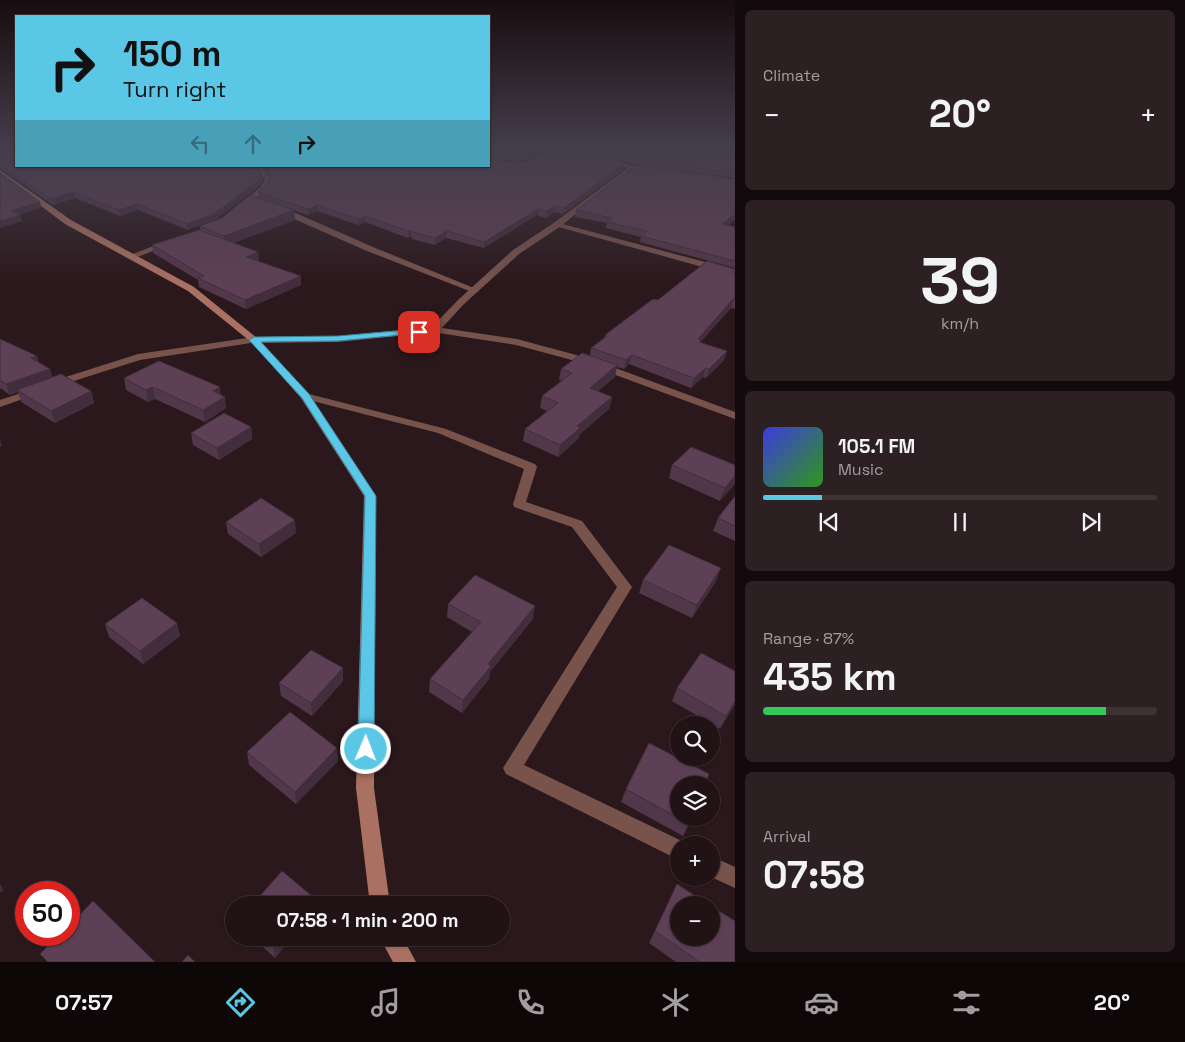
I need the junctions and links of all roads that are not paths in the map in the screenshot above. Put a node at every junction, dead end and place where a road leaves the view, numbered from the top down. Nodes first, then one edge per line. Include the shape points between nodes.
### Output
1 (28, 193) edge
2 (258, 193) edge
3 (597, 193) edge
4 (250, 200) junction
5 (236, 212) edge
6 (558, 224) junction
7 (177, 240) edge
8 (129, 256) junction
9 (735, 272) edge
10 (475, 290) junction
11 (435, 330) junction
12 (254, 340) junction
13 (306, 396) junction
14 (0, 404) edge
15 (735, 416) edge
16 (670, 846) edge
17 (720, 870) edge
18 (735, 878) edge
19 (379, 896) edge
20 (396, 946) edge
21 (405, 962) edge

1 - 8 main road via 68,222
2 - 4 street
3 - 6 street
4 - 5 street
4 - 10 street via 267,204
6 - 9 street
6 - 10 street via 516,252
7 - 8 street
8 - 12 main road via 191,289
10 - 11 street
11 - 12 street via 338,339
11 - 15 street via 517,342 587,361
12 - 13 main road
12 - 14 street via 138,357
13 - 16 street via 442,431 531,467 519,504 577,524 625,587 512,768
13 - 19 main road via 370,496 365,788
17 - 18 street
20 - 21 main road

